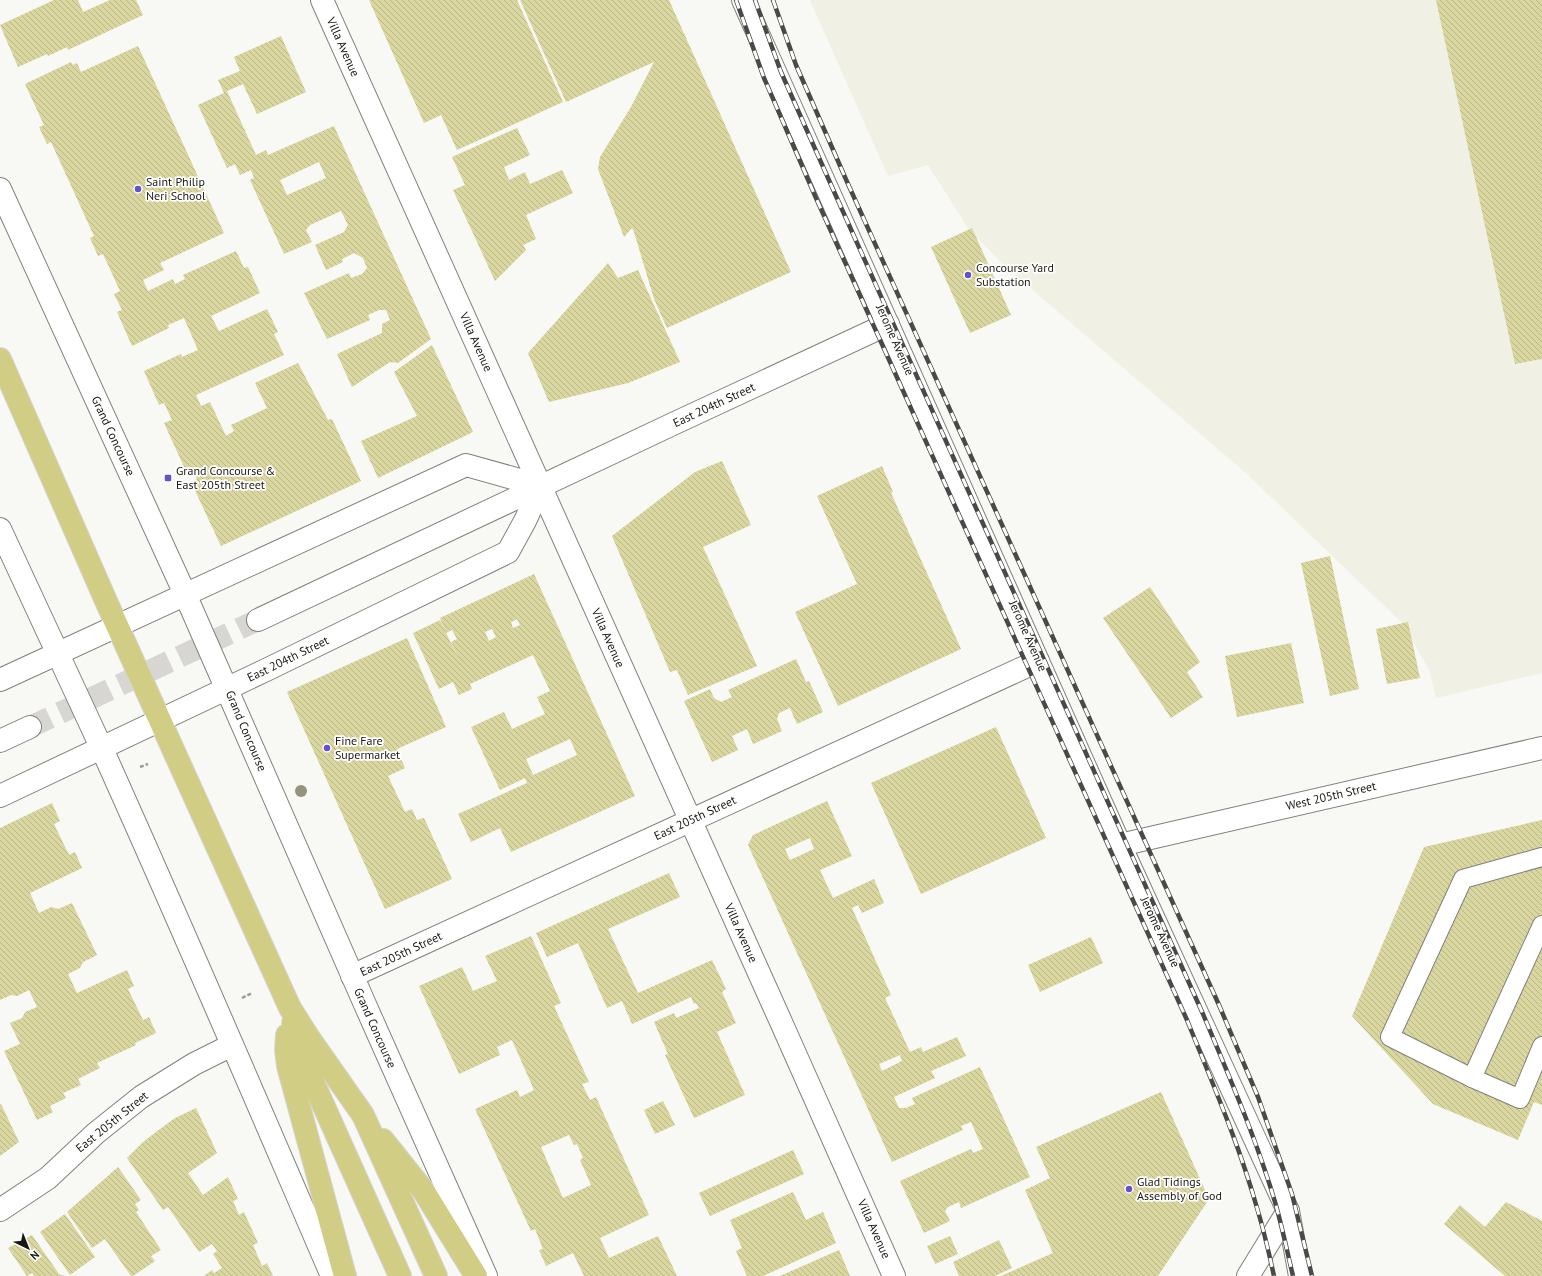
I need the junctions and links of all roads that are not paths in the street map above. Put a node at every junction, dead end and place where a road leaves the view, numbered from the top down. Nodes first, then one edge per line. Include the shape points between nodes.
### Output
1 (322, 0) edge
2 (743, 0) edge
3 (0, 189) edge
4 (888, 324) junction
5 (0, 359) edge
6 (541, 486) junction
7 (0, 530) edge
8 (185, 594) junction
9 (258, 620) tunnel mouth
10 (117, 625) junction
11 (57, 653) junction
12 (1038, 661) junction
13 (0, 680) edge
14 (227, 689) junction
15 (160, 720) junction
16 (30, 727) tunnel mouth
17 (0, 741) edge
18 (1542, 748) edge
19 (101, 749) junction
20 (0, 796) edge
21 (691, 820) junction
22 (1120, 845) junction
23 (1542, 856) edge
24 (1542, 925) edge
25 (352, 976) junction
26 (290, 1008) junction
27 (232, 1046) junction
28 (1542, 1046) edge
29 (1472, 1078) junction
30 (363, 1115) junction
31 (0, 1210) edge
32 (1288, 1211) junction
33 (332, 1276) edge
34 (345, 1276) edge
35 (400, 1276) edge
36 (436, 1276) edge
37 (476, 1276) edge
38 (486, 1276) edge
39 (894, 1276) edge
40 (1248, 1276) edge
41 (1300, 1276) edge

1 - 6 street, Villa Avenue
2 - 4 street, Jerome Avenue
3 - 8 street, Grand Concourse
4 - 6 street, East 204th Street
4 - 12 street, Jerome Avenue
5 - 10 main road
6 - 8 street via 466,465
6 - 9 street, East 204th Street
6 - 14 street, East 204th Street via 508,552
6 - 21 street, Villa Avenue
7 - 11 street
8 - 10 street
8 - 14 street, Grand Concourse
10 - 11 street
10 - 15 main road
11 - 13 street
11 - 19 street
12 - 21 street, East 205th Street
12 - 22 street, Jerome Avenue
14 - 15 street, East 204th Street
14 - 25 street, Grand Concourse
15 - 19 street, East 204th Street
15 - 26 main road
16 - 17 street
18 - 22 street, West 205th Street
19 - 20 street, East 204th Street
19 - 27 street
21 - 25 street, East 205th Street
21 - 39 street, Villa Avenue
22 - 32 street, Jerome Avenue
23 - 29 lane via 1463,880 1390,1036
24 - 29 lane
25 - 38 street, Grand Concourse
26 - 30 main road
26 - 34 main road via 286,1050 288,1066
26 - 35 main road via 297,1044 304,1062
27 - 31 street, East 205th Street via 194,1064 141,1097 96,1132 48,1178
27 - 33 street
28 - 29 lane via 1520,1099
30 - 36 main road
30 - 37 main road via 423,1190
32 - 40 street
32 - 41 street, Jerome Avenue

